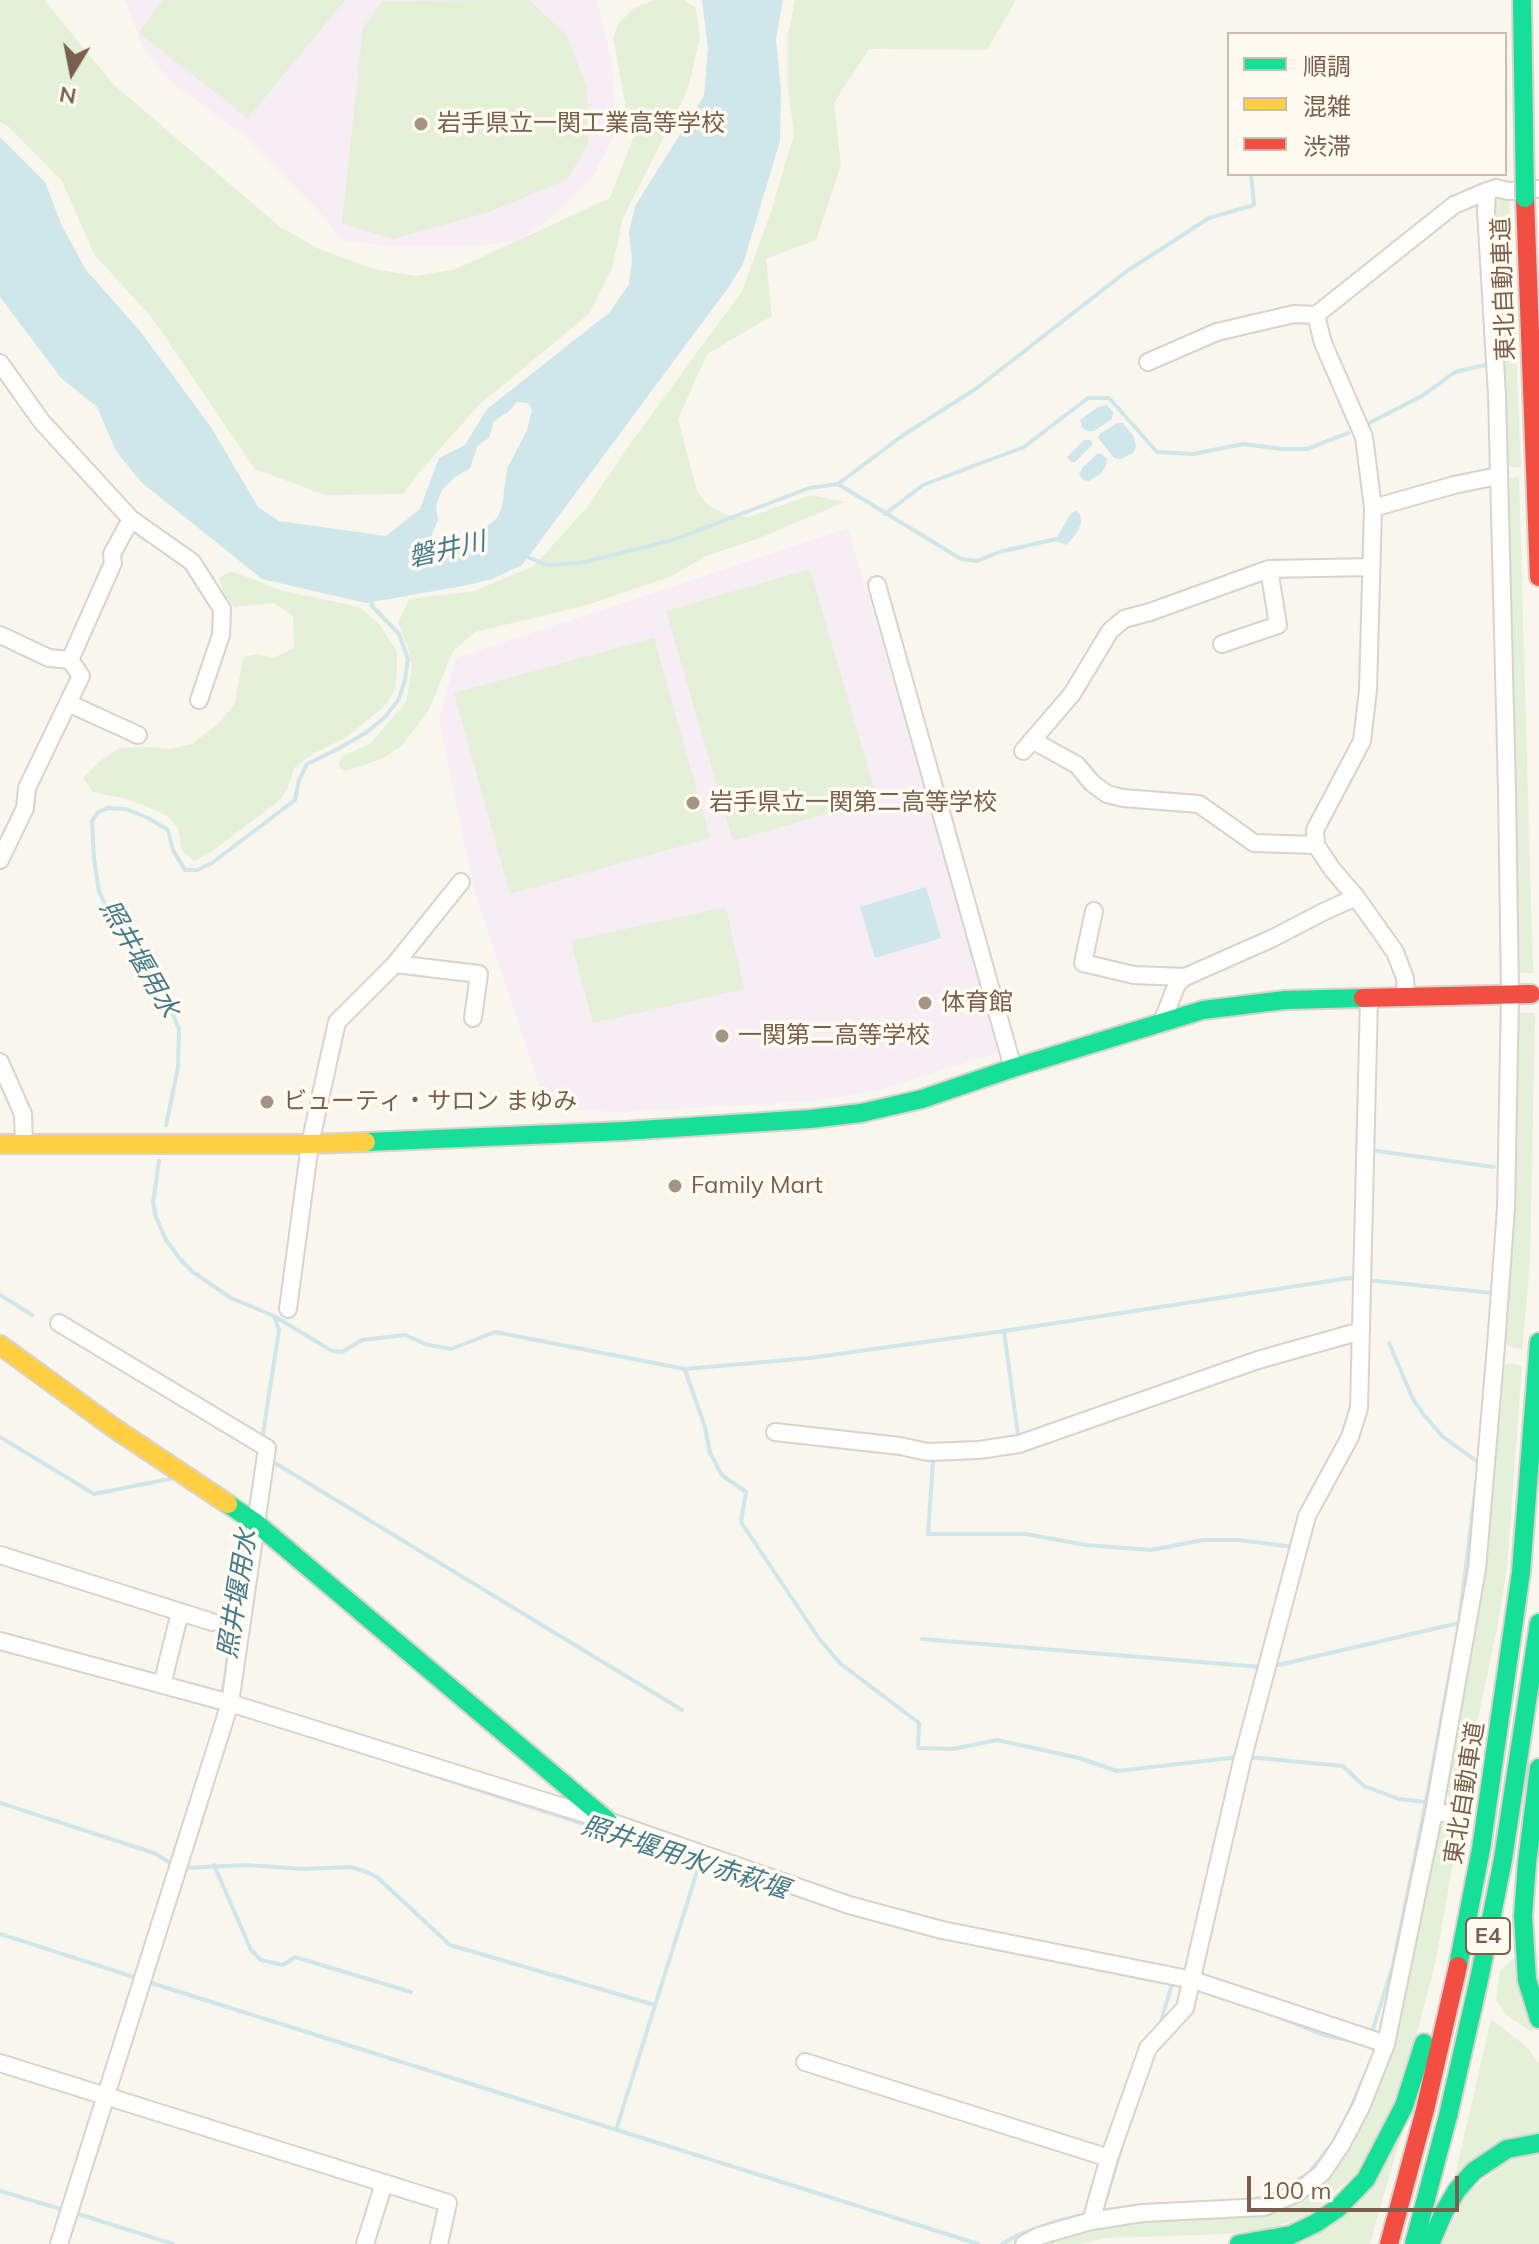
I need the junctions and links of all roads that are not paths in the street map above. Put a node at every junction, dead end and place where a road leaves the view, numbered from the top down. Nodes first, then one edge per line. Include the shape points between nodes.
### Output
1 (1522, 0) edge
2 (1498, 186) junction
3 (1532, 193) edge
4 (1316, 315) junction
5 (1148, 362) dead end
6 (0, 363) edge
7 (1498, 476) junction
8 (1373, 508) junction
9 (131, 519) junction
10 (1371, 567) junction
11 (1269, 569) junction
12 (1539, 577) edge
13 (877, 585) dead end
14 (0, 635) edge
15 (1222, 644) dead end
16 (70, 660) junction
17 (199, 700) dead end
18 (68, 703) junction
19 (138, 735) dead end
20 (1316, 845) junction
21 (0, 860) edge
22 (461, 882) dead end
23 (1356, 897) junction
24 (1094, 911) dead end
25 (395, 964) junction
26 (1185, 977) junction
27 (1510, 994) junction
28 (1531, 994) dead end
29 (1406, 997) junction
30 (1369, 998) junction
31 (473, 1018) dead end
32 (1162, 1022) junction
33 (0, 1062) edge
34 (1013, 1068) junction
35 (0, 1144) edge
36 (24, 1144) junction
37 (310, 1144) junction
38 (288, 1309) dead end
39 (59, 1323) dead end
40 (1361, 1331) junction
41 (1539, 1342) edge
42 (1, 1349) edge
43 (775, 1432) dead end
44 (256, 1523) junction
45 (0, 1555) edge
46 (180, 1612) junction
47 (212, 1622) dead end
48 (1539, 1623) edge
49 (0, 1641) edge
50 (162, 1685) junction
51 (230, 1703) junction
52 (1501, 1721) junction
53 (1539, 1768) edge
54 (1434, 1812) junction
55 (1459, 1815) dead end
56 (608, 1821) junction
57 (1193, 1980) junction
58 (1539, 2019) edge
59 (1386, 2044) junction
60 (805, 2062) dead end
61 (0, 2063) edge
62 (107, 2096) junction
63 (1539, 2143) edge
64 (1109, 2158) junction
65 (384, 2183) junction
66 (1091, 2221) junction
67 (59, 2244) edge
68 (365, 2244) edge
69 (439, 2244) edge
70 (1024, 2244) edge
71 (1239, 2244) edge
72 (1389, 2244) edge
73 (1414, 2244) edge
74 (1430, 2244) edge

1 - 3 main road, 東北自動車道, bridge
2 - 3 street
2 - 4 street via 1454,205
2 - 7 street via 1486,211
3 - 12 main road, 東北自動車道
4 - 5 street via 1294,314 1217,332
4 - 8 street via 1364,437
6 - 9 street via 42,422
7 - 8 street
7 - 27 street
8 - 10 street
9 - 16 street
9 - 17 street via 192,562 222,609 221,635
10 - 11 street
10 - 20 street via 1362,741 1315,830
11 - 15 street via 1278,625
11 - 20 street via 1124,619 1110,631 1072,694 1027,746 1077,765 1107,794 1199,804 1254,843
13 - 34 street
14 - 16 street via 49,658
16 - 18 street via 81,676
18 - 19 street
18 - 21 street
20 - 23 street
22 - 25 street
23 - 26 street
23 - 29 street via 1395,952
24 - 26 street via 1083,963 1134,975
25 - 31 street via 479,974
25 - 37 street via 337,1022
26 - 32 street
27 - 28 main road
27 - 29 main road
27 - 54 street via 1506,1208 1477,1569
29 - 30 main road
30 - 32 main road via 1251,1003
30 - 40 street
32 - 34 main road
33 - 36 street via 23,1114
34 - 37 main road via 922,1099 810,1119
35 - 36 main road
36 - 37 main road
37 - 38 street
39 - 44 street via 267,1448
40 - 43 street via 1258,1360 1019,1444 928,1452
40 - 57 street via 1359,1408 1350,1437 1307,1516 1242,1761
41 - 52 main road, 東北自動車道 / E4 via 1521,1572
42 - 44 main road
44 - 51 street
44 - 56 main road
45 - 46 street
46 - 47 street
46 - 50 street
48 - 73 main road, 東北自動車道 / E4 via 1480,1975
49 - 50 street
50 - 51 street
51 - 56 street
51 - 62 street
52 - 71 main road via 1426,2036 1389,2138 1366,2179 1338,2208 1291,2235
52 - 72 main road, 東北自動車道 / E4 via 1457,1971
53 - 58 main road via 1523,1916 1527,1980
54 - 55 street
54 - 59 street
56 - 57 street via 849,1905 942,1930
57 - 59 street
57 - 64 street via 1185,2008 1148,2048
59 - 66 street via 1341,2145 1322,2173 1297,2193 1264,2207
60 - 64 street
61 - 62 street
62 - 65 street
62 - 67 street
63 - 74 main road via 1507,2149 1474,2171 1457,2190
64 - 66 street
65 - 68 street
65 - 69 street via 448,2203
66 - 70 street

